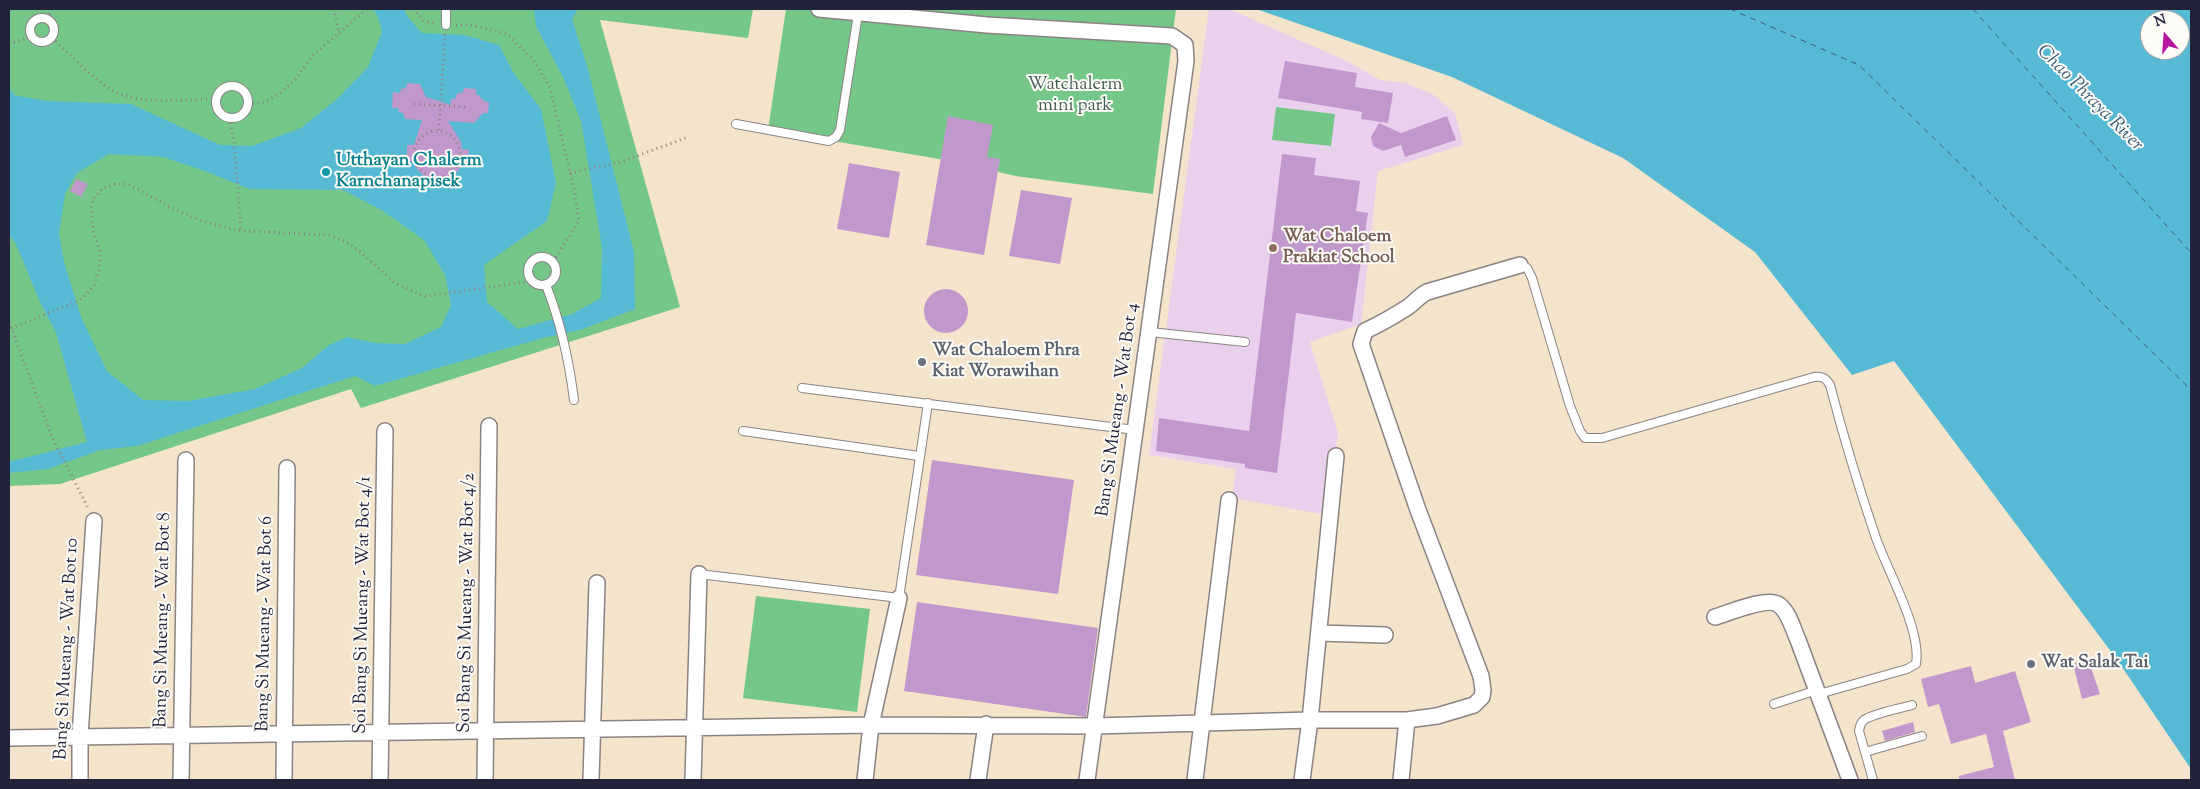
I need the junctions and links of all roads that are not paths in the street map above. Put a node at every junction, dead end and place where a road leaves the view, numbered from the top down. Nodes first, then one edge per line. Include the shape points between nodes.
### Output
1 (446, 9) edge
2 (819, 9) edge
3 (858, 14) junction
4 (446, 25) road end
5 (52, 38) joint
6 (230, 118) joint
7 (736, 124) dead end
8 (1520, 266) joint
9 (546, 285) junction
10 (1150, 332) junction
11 (1245, 342) dead end
12 (802, 388) dead end
13 (574, 400) dead end
14 (928, 404) junction
15 (489, 426) dead end
16 (385, 430) dead end
17 (1134, 430) junction
18 (743, 431) dead end
19 (919, 456) junction
20 (1336, 456) dead end
21 (186, 460) dead end
22 (287, 468) dead end
23 (1229, 500) dead end
24 (94, 521) road end
25 (698, 574) joint
26 (597, 583) dead end
27 (899, 598) junction
28 (1715, 617) dead end
29 (1319, 633) junction
30 (1385, 636) dead end
31 (1818, 692) junction
32 (1774, 704) dead end
33 (1912, 705) dead end
34 (1310, 720) junction
35 (1407, 720) junction
36 (1202, 722) junction
37 (986, 724) junction
38 (872, 725) junction
39 (1094, 726) junction
40 (693, 727) junction
41 (591, 729) junction
42 (485, 730) junction
43 (380, 733) junction
44 (284, 734) junction
45 (180, 735) junction
46 (80, 736) junction
47 (1922, 736) dead end
48 (9, 738) edge
49 (1865, 752) junction
50 (80, 780) edge
51 (181, 780) edge
52 (284, 780) edge
53 (380, 780) edge
54 (485, 780) edge
55 (591, 780) edge
56 (693, 780) edge
57 (865, 780) edge
58 (978, 780) edge
59 (1087, 780) edge
60 (1195, 780) edge
61 (1302, 780) edge
62 (1401, 780) edge
63 (1850, 780) edge
64 (1873, 780) edge

1 - 4 lane
2 - 3 street
3 - 7 lane via 840,130 836,137 829,141
3 - 10 street, Bang Si Mueang - Wat Bot 4 via 1172,36 1185,45 1186,61
5 - 5 lane via 54,30 48,20 39,18 34,21 30,28 34,40 42,42
6 - 6 lane via 220,113 216,99 221,90 232,86 243,90 248,105 240,116
8 - 31 lane via 1527,268 1532,278 1570,406 1585,438 1602,438 1805,379 1821,376 1827,379 1875,535 1918,652 1916,664 1908,670
8 - 35 street via 1427,292 1394,316 1365,331 1361,344 1484,690 1474,705 1437,716
9 - 9 lane via 532,281 528,272 532,262 544,257 553,262 556,271 556,276
9 - 13 lane via 559,316
10 - 11 lane
10 - 17 street, Bang Si Mueang - Wat Bot 4
12 - 14 lane
14 - 17 lane
14 - 19 lane
15 - 42 street, Soi Bang Si Mueang - Wat Bot 4/2
16 - 43 street, Soi Bang Si Mueang - Wat Bot 4/1
17 - 39 street, Bang Si Mueang - Wat Bot 4
18 - 19 lane
19 - 27 lane
20 - 29 street
21 - 45 street, Bang Si Mueang - Wat Bot 8
22 - 44 street, Bang Si Mueang - Wat Bot 6
23 - 36 street
24 - 46 street, Bang Si Mueang - Wat Bot 10
25 - 27 lane
25 - 40 street
26 - 41 street
27 - 38 street
28 - 31 street via 1762,602 1772,601 1780,605
29 - 30 street
29 - 34 street
31 - 32 lane
31 - 63 street
33 - 49 lane via 1863,720 1860,731
34 - 35 street
34 - 36 street
34 - 61 street
35 - 62 street
36 - 39 street
36 - 60 street
37 - 38 street
37 - 39 street
37 - 58 street
38 - 40 street
38 - 57 street
39 - 59 street, Bang Si Mueang - Wat Bot 4
40 - 41 street
40 - 56 street
41 - 42 street
41 - 55 street
42 - 43 street
42 - 54 street, Soi Bang Si Mueang - Wat Bot 4/2
43 - 44 street
43 - 53 street, Soi Bang Si Mueang - Wat Bot 4/1
44 - 45 street
44 - 52 street, Bang Si Mueang - Wat Bot 6
45 - 46 street
45 - 51 street, Bang Si Mueang - Wat Bot 8
46 - 48 street
46 - 50 street, Bang Si Mueang - Wat Bot 10
47 - 49 lane
49 - 64 lane

